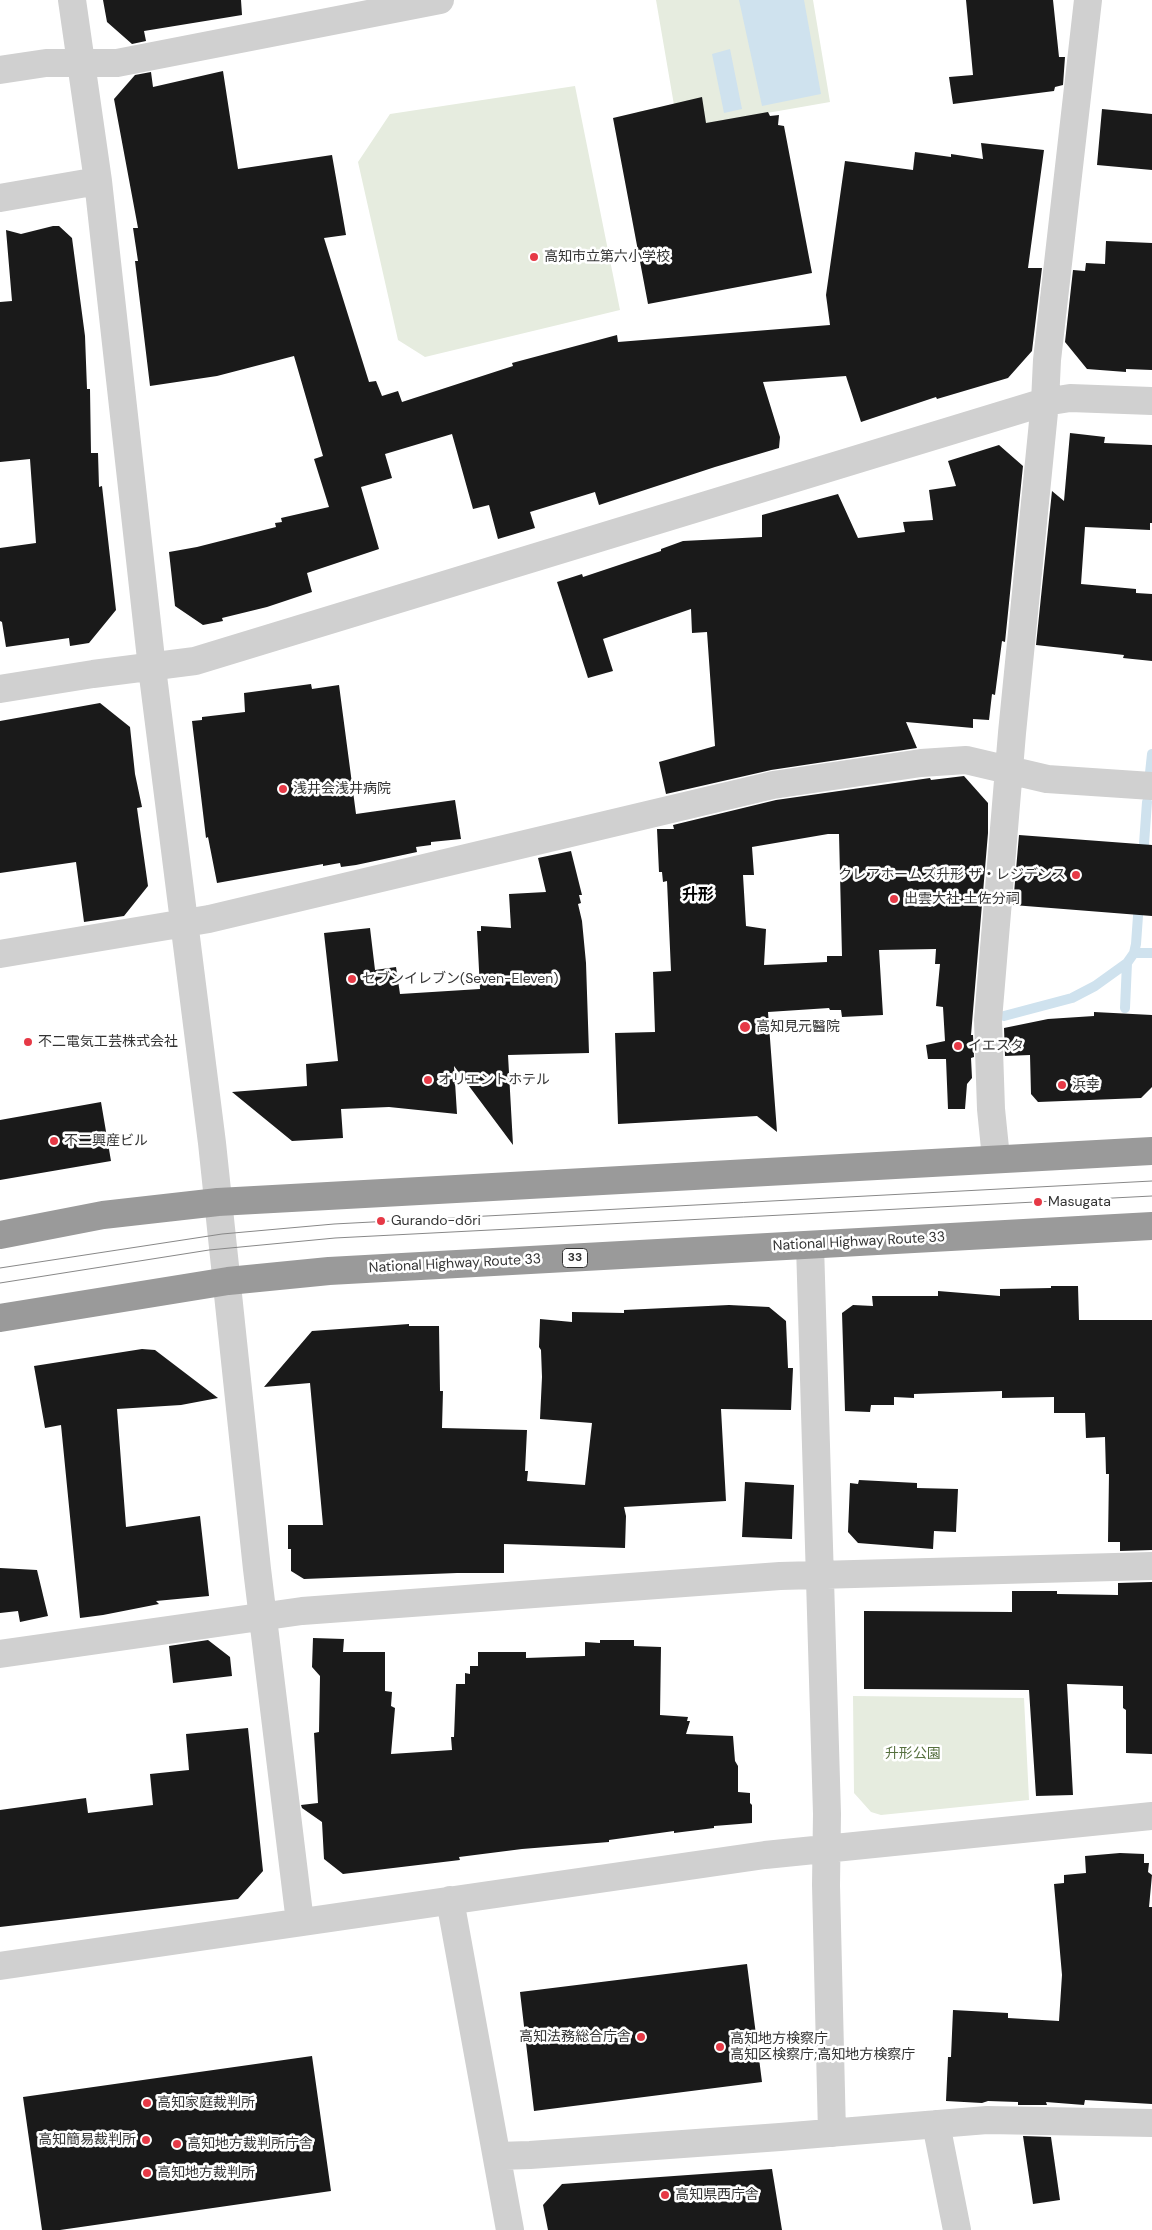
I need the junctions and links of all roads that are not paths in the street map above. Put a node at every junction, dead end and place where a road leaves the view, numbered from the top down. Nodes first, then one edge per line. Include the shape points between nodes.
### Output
1 (72, 0) edge
2 (440, 0) edge
3 (1088, 0) edge
4 (80, 62) junction
5 (0, 70) edge
6 (98, 182) junction
7 (0, 198) edge
8 (1152, 401) edge
9 (1045, 402) junction
10 (152, 668) junction
11 (0, 688) edge
12 (1009, 771) junction
13 (1147, 785) edge
14 (184, 923) junction
15 (0, 954) edge
16 (1152, 1151) edge
17 (996, 1158) junction
18 (218, 1202) junction
19 (1152, 1226) edge
20 (0, 1235) edge
21 (810, 1245) junction
22 (228, 1281) junction
23 (0, 1318) edge
24 (1152, 1566) edge
25 (820, 1574) junction
26 (263, 1616) junction
27 (0, 1654) edge
28 (1152, 1816) edge
29 (826, 1848) junction
30 (450, 1900) junction
31 (300, 1922) junction
32 (0, 1966) edge
33 (1152, 2123) edge
34 (936, 2124) junction
35 (832, 2133) junction
36 (497, 2156) junction
37 (510, 2230) edge
38 (957, 2230) edge

1 - 4 street
2 - 4 street via 117,63
3 - 9 street via 1046,360
4 - 5 street via 42,63
4 - 6 street
6 - 7 street
6 - 10 street
8 - 9 street via 1070,398
9 - 10 street via 194,661
9 - 12 street
10 - 11 street
10 - 14 street
12 - 13 street via 1047,778
12 - 14 street via 966,760 773,785
12 - 17 street via 988,1020
14 - 15 street
14 - 18 street
16 - 17 highway
17 - 18 highway
18 - 20 highway via 104,1215
18 - 22 street
19 - 21 highway, National Highway Route 33 / 33
21 - 22 highway, National Highway Route 33 / 33 via 329,1271
21 - 25 street
22 - 23 highway, National Highway Route 33 / 33
22 - 26 street
24 - 25 street
25 - 26 street
25 - 29 street
26 - 27 street
26 - 31 street
28 - 29 street
29 - 30 street
29 - 35 street
30 - 31 street
30 - 36 street
31 - 32 street
33 - 34 street via 986,2120
34 - 35 street
34 - 38 street
35 - 36 street
36 - 37 street

